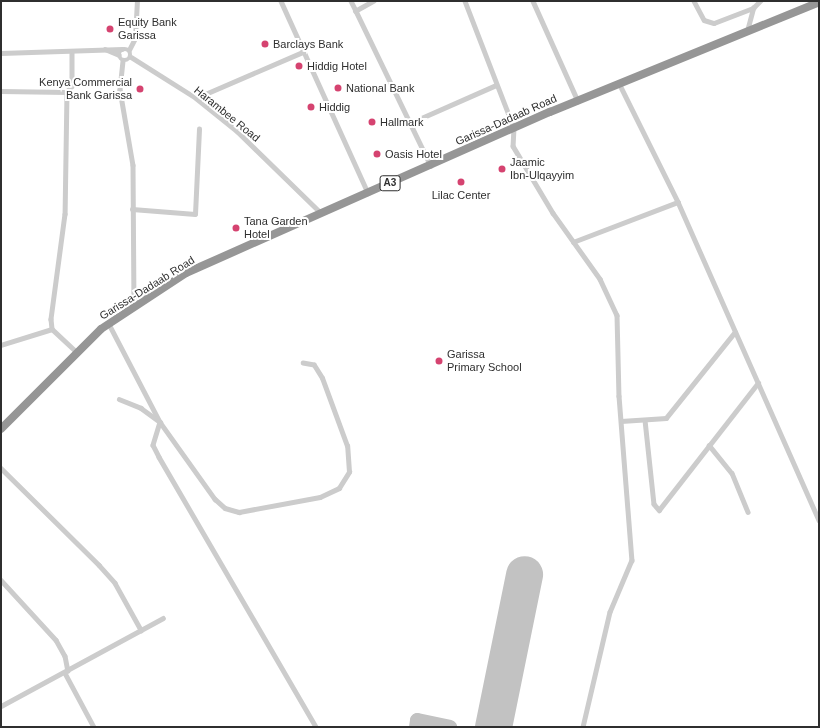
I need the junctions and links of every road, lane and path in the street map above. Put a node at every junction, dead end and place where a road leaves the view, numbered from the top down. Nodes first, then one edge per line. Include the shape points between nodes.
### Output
1 (137, 1) edge
2 (351, 1) edge
3 (374, 1) edge
4 (465, 1) edge
5 (533, 1) edge
6 (694, 1) edge
7 (760, 1) edge
8 (283, 2) edge
9 (819, 2) edge
10 (753, 8) junction
11 (356, 12) junction
12 (747, 32) junction
13 (105, 49) junction
14 (122, 49) junction
15 (129, 50) junction
16 (72, 52) junction
17 (303, 52) junction
18 (1, 53) edge
19 (119, 55) junction
20 (131, 56) junction
21 (123, 60) junction
22 (619, 83) junction
23 (496, 85) junction
24 (1, 91) edge
25 (67, 92) junction
26 (196, 98) junction
27 (578, 101) junction
28 (410, 123) junction
29 (514, 128) junction
30 (199, 129) dead end
31 (431, 166) junction
32 (368, 193) junction
33 (678, 202) junction
34 (132, 209) junction
35 (320, 212) junction
36 (573, 242) junction
37 (134, 306) junction
38 (109, 324) junction
39 (52, 329) junction
40 (735, 332) junction
41 (1, 345) edge
42 (76, 351) junction
43 (303, 363) dead end
44 (758, 383) junction
45 (119, 399) dead end
46 (646, 420) junction
47 (621, 421) junction
48 (160, 422) junction
49 (1, 429) edge
50 (709, 445) junction
51 (1, 468) edge
52 (748, 512) dead end
53 (819, 520) edge
54 (1, 580) edge
55 (164, 618) dead end
56 (141, 630) junction
57 (67, 672) junction
58 (1, 706) edge
59 (94, 727) edge
60 (316, 727) edge
61 (583, 727) edge

1 - 15 street via 135,38
2 - 11 street
3 - 11 street
4 - 23 street via 488,54
5 - 27 street
6 - 10 street via 704,20 714,24
7 - 10 street
8 - 17 street
9 - 12 highway, Garissa-Dadaab Road / A3
10 - 12 street
11 - 28 street
12 - 22 highway, Garissa-Dadaab Road / A3
13 - 14 street
13 - 16 street
13 - 19 street
14 - 15 street
14 - 19 street
15 - 20 street
16 - 18 street
16 - 25 street via 72,86
17 - 26 street
17 - 32 street
19 - 21 street
20 - 21 street
20 - 26 street, Harambee Road
21 - 34 street via 120,90 133,158
22 - 27 highway, Garissa-Dadaab Road / A3
22 - 33 street
23 - 28 street
23 - 29 street
24 - 25 street
25 - 39 street via 64,214 53,291
26 - 35 street, Harambee Road via 237,131
27 - 29 highway, Garissa-Dadaab Road / A3
28 - 31 street
29 - 31 highway, Garissa-Dadaab Road / A3
29 - 36 street via 513,146
30 - 34 street via 195,214
31 - 32 highway, Garissa-Dadaab Road / A3
32 - 35 highway, Garissa-Dadaab Road / A3
33 - 36 street
33 - 40 street
34 - 37 street
35 - 37 highway, Garissa-Dadaab Road / A3 via 186,273
36 - 47 street via 600,279 617,315
37 - 38 highway, Garissa-Dadaab Road / A3
38 - 42 highway, Garissa-Dadaab Road / A3
38 - 48 street
39 - 41 street
39 - 42 street
40 - 44 street
40 - 46 street via 666,418
42 - 49 highway, Garissa-Dadaab Road / A3
43 - 48 street via 314,365 322,378 347,446 349,472 339,488 320,497 283,506 239,512 225,508
44 - 50 street
44 - 53 street
45 - 48 street via 141,408
46 - 47 street
46 - 50 street via 654,504 659,510
47 - 61 street via 632,560 610,612
48 - 60 street via 153,445 159,457
50 - 52 street via 732,473
51 - 56 street via 99,564 115,584
54 - 57 street via 52,635 65,656
55 - 56 street
56 - 57 street
57 - 58 street
57 - 59 street

